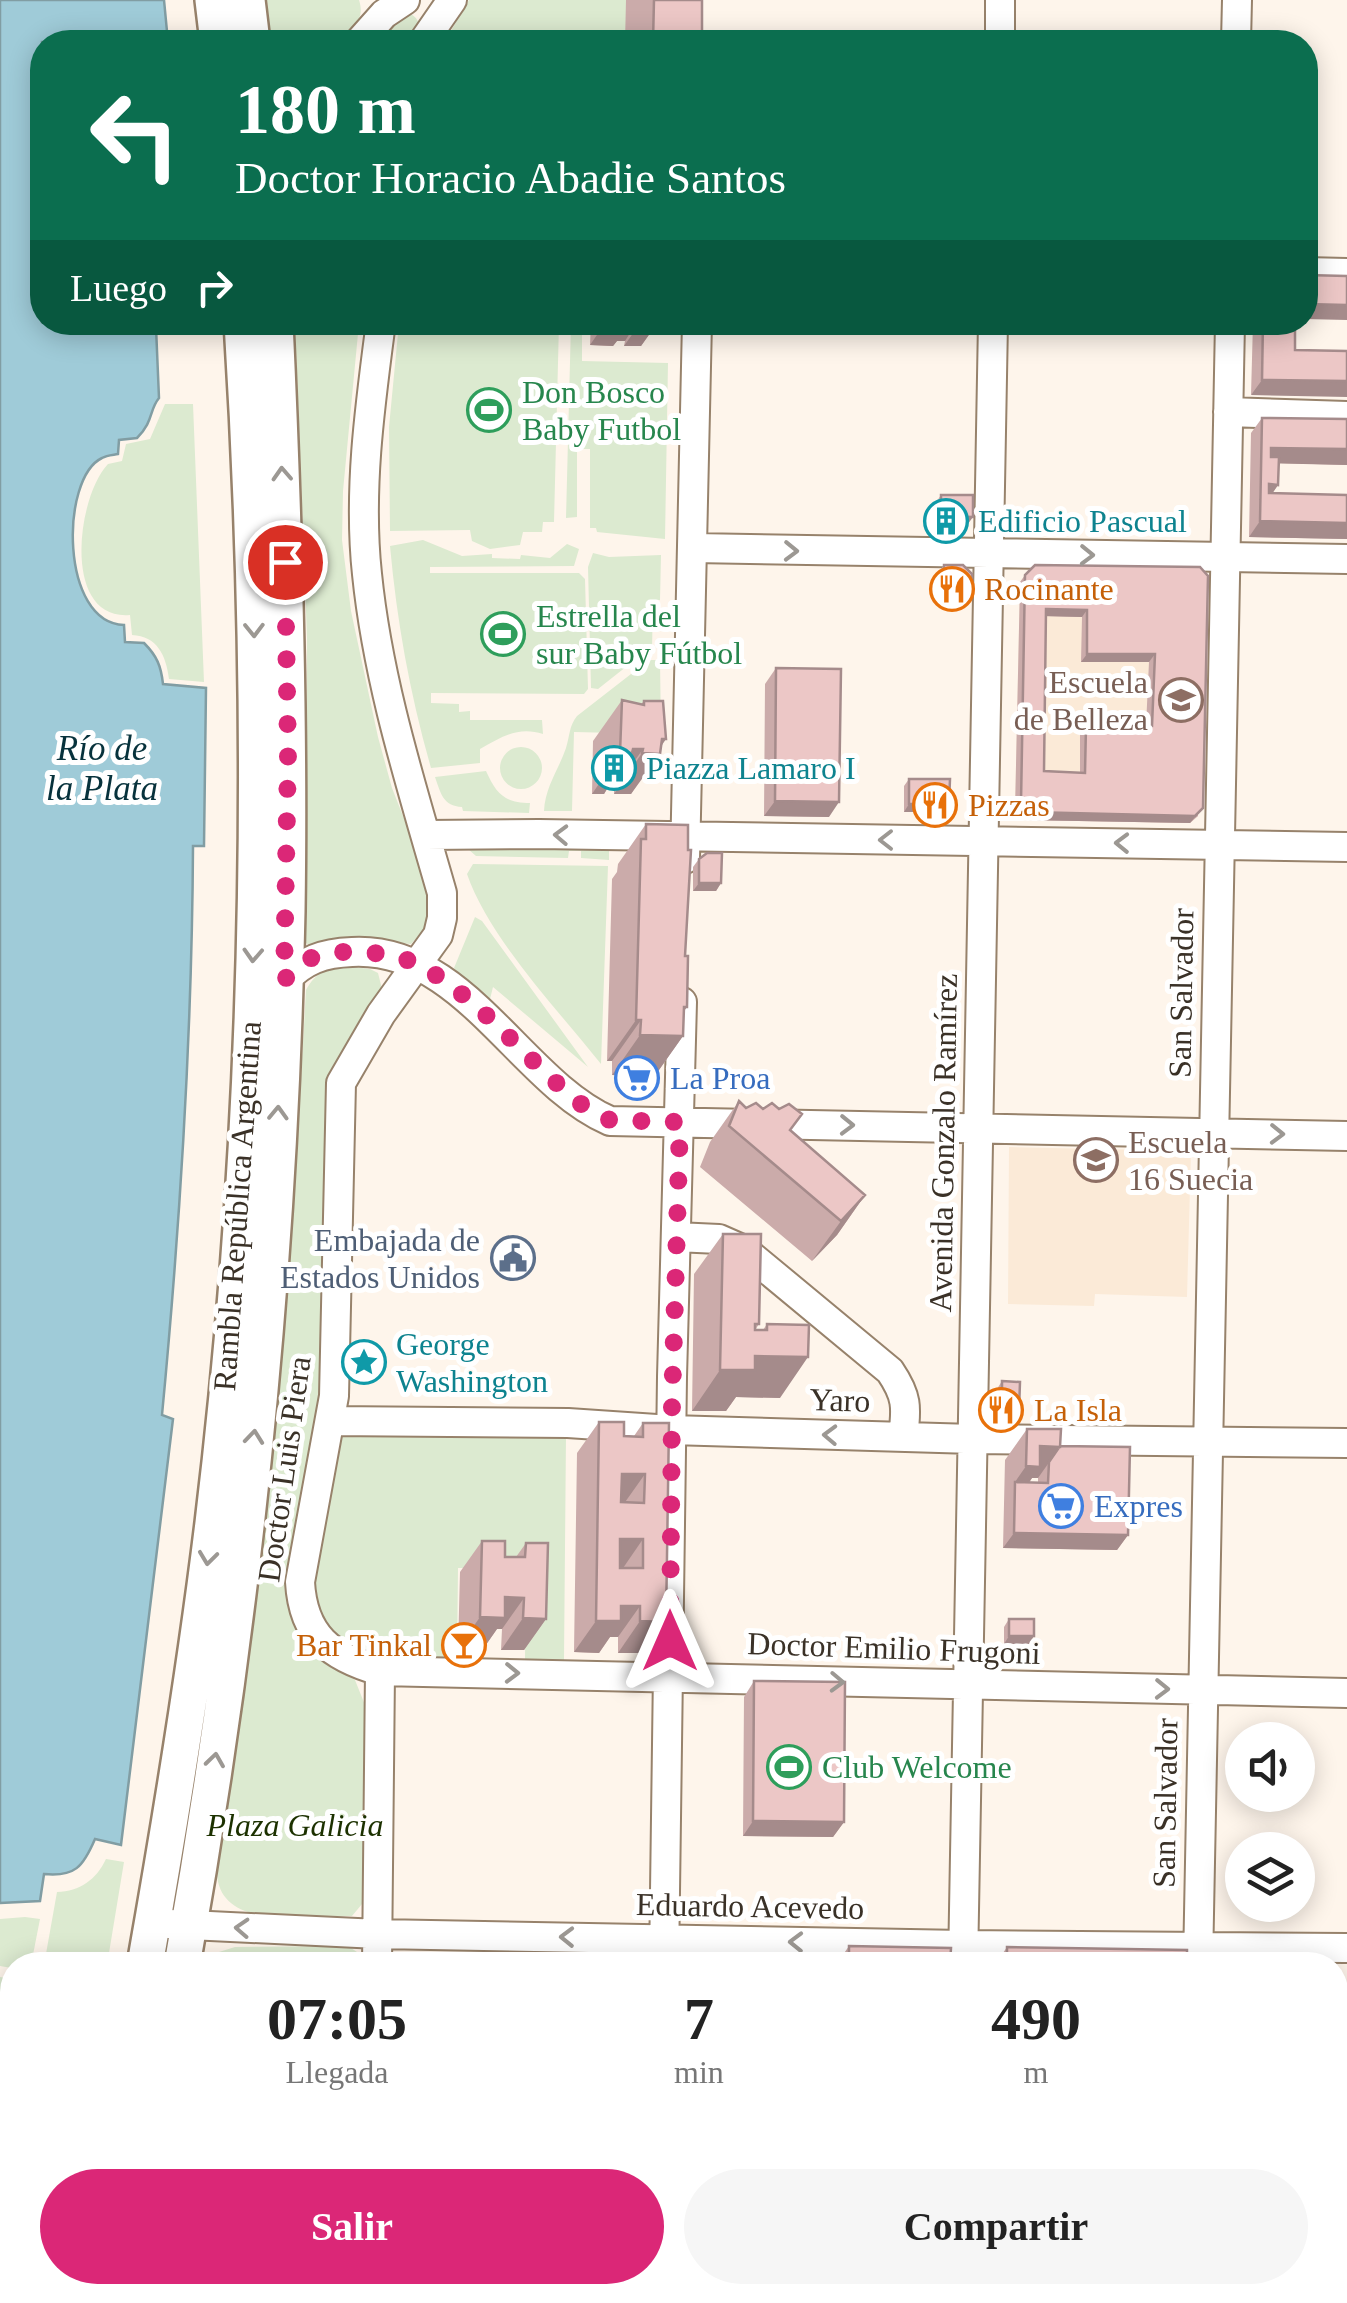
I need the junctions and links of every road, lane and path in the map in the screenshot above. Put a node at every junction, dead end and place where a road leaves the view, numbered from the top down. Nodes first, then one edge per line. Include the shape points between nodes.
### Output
1 (213, 0) edge
2 (247, 0) edge
3 (405, 0) edge
4 (412, 0) edge
5 (452, 0) edge
6 (1000, 0) edge
7 (1237, 0) edge
8 (370, 28) edge
9 (217, 30) edge
10 (251, 30) edge
11 (427, 30) edge
12 (434, 30) edge
13 (1000, 30) edge
14 (1236, 30) edge
15 (1318, 272) edge
16 (1347, 273) edge
17 (243, 335) edge
18 (276, 335) edge
19 (380, 335) edge
20 (697, 335) edge
21 (994, 335) edge
22 (1230, 335) edge
23 (1228, 412) junction
24 (1347, 416) edge
25 (694, 548) junction
26 (990, 554) junction
27 (1225, 557) junction
28 (1347, 559) edge
29 (426, 835) junction
30 (686, 838) junction
31 (984, 840) junction
32 (1219, 844) junction
33 (1347, 846) edge
34 (685, 877) edge
35 (420, 964) junction
36 (683, 972) edge
37 (284, 980) junction
38 (680, 1122) junction
39 (979, 1128) junction
40 (1213, 1133) junction
41 (1347, 1136) edge
42 (676, 1237) junction
43 (331, 1421) junction
44 (672, 1430) junction
45 (904, 1436) junction
46 (973, 1439) junction
47 (1207, 1441) junction
48 (1347, 1443) edge
49 (380, 1671) junction
50 (670, 1676) junction
51 (969, 1686) junction
52 (1202, 1690) junction
53 (1347, 1693) edge
54 (152, 1922) junction
55 (189, 1926) junction
56 (378, 1934) junction
57 (1347, 1948) edge
58 (147, 1952) edge
59 (184, 1952) edge
60 (377, 1952) edge
61 (664, 1952) edge
62 (963, 1952) edge
63 (1198, 1952) edge
64 (1272, 1952) edge

1 - 9 main road
2 - 10 main road
3 - 8 street
4 - 11 street
5 - 12 street
6 - 13 street
7 - 14 street
15 - 16 street
17 -> 54 main road, Rambla República Argentina via 256,833 236,1273 196,1652
37 -> 18 main road, Rambla República Argentina via 286,596
19 - 29 street, Doctor Luis Piera via 366,466 366,571 388,700
20 - 25 street
21 - 26 street, Avenida Gonzalo Ramírez
22 - 23 street, San Salvador
23 - 24 street
23 - 27 street, San Salvador
25 -> 26 street
25 - 30 street
26 -> 27 street
26 - 31 street, Avenida Gonzalo Ramírez
27 - 28 street
27 - 32 street, San Salvador
30 -> 29 street
29 - 35 street, Doctor Luis Piera via 442,918
31 -> 30 street
30 - 34 street
32 -> 31 street
31 - 39 street, Avenida Gonzalo Ramírez
32 - 33 street
32 - 40 street, San Salvador
35 - 37 street via 340,952 311,958
35 - 38 street via 593,1113 610,1120
35 - 43 street, Doctor Luis Piera via 341,1083
36 - 38 street
55 -> 37 main road, Rambla República Argentina via 255,1430
38 -> 39 street
38 - 42 street
39 - 40 street
39 - 46 street, Avenida Gonzalo Ramírez
40 -> 41 street
40 - 47 street, San Salvador
42 - 44 street
42 - 45 street via 738,1246 890,1372 904,1392
43 - 44 street, Yaro
43 - 49 street, Doctor Luis Piera via 301,1600 322,1643
45 -> 44 street, Yaro
44 - 50 street
45 - 46 street, Yaro
46 - 47 street, Yaro
46 - 51 street, Avenida Gonzalo Ramírez
47 - 48 street, Yaro
47 - 52 street, San Salvador
49 -> 50 street, Doctor Emilio Frugoni
49 - 56 street
50 -> 51 street, Doctor Emilio Frugoni
50 - 61 street
51 -> 52 street, Doctor Emilio Frugoni
51 - 62 street, Avenida Gonzalo Ramírez
52 - 53 street, Doctor Emilio Frugoni
52 - 63 street, San Salvador
54 - 55 street, Eduardo Acevedo
54 - 58 main road, Rambla República Argentina
56 -> 55 street, Eduardo Acevedo
55 - 59 main road, Rambla República Argentina
56 - 60 street
61 -> 56 street, Eduardo Acevedo
57 - 64 street, Eduardo Acevedo

